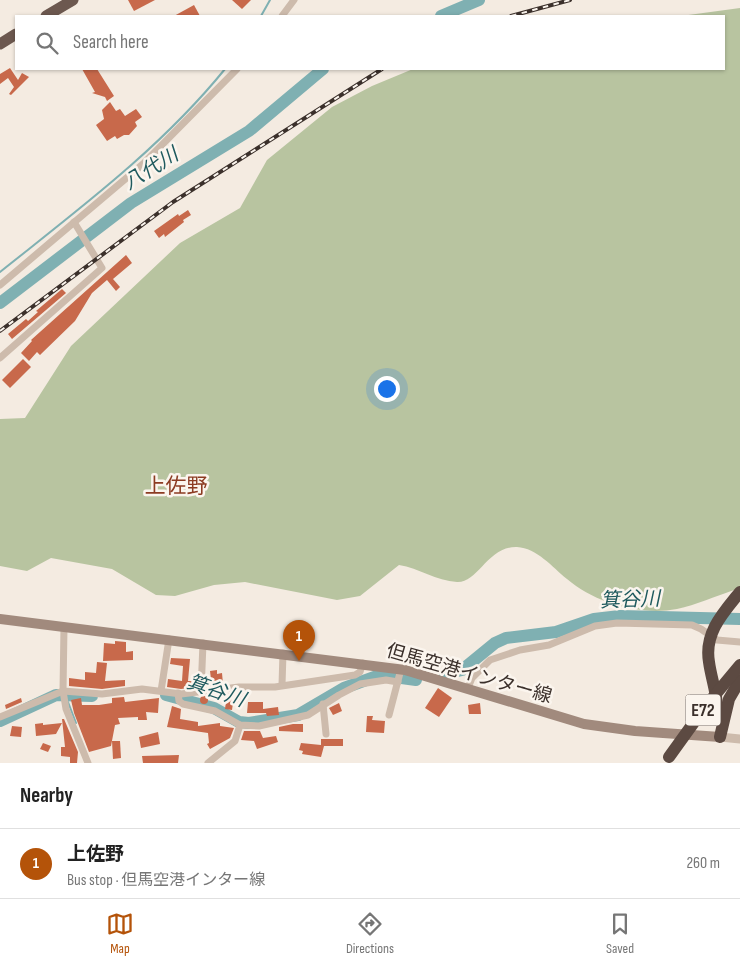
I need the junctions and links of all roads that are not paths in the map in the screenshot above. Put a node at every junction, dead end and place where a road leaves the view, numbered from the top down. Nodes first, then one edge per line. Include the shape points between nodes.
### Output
1 (73, 0) edge
2 (294, 0) edge
3 (48, 15) edge
4 (283, 15) edge
5 (15, 35) edge
6 (0, 44) edge
7 (236, 70) edge
8 (74, 222) junction
9 (0, 285) edge
10 (0, 358) edge
11 (740, 592) edge
12 (0, 619) edge
13 (64, 626) junction
14 (169, 639) junction
15 (740, 642) edge
16 (203, 643) junction
17 (283, 653) junction
18 (363, 663) junction
19 (740, 664) edge
20 (401, 669) junction
21 (357, 673) junction
22 (740, 680) edge
23 (398, 682) junction
24 (360, 684) junction
25 (282, 685) junction
26 (468, 688) junction
27 (63, 691) junction
28 (161, 691) junction
29 (201, 692) junction
30 (178, 693) junction
31 (323, 704) junction
32 (722, 706) junction
33 (389, 715) dead end
34 (0, 717) edge
35 (240, 725) junction
36 (326, 734) dead end
37 (720, 737) junction
38 (740, 739) edge
39 (667, 760) edge
40 (88, 763) edge
41 (208, 763) edge

1 - 3 highway
2 - 4 street
5 - 6 highway
7 - 8 street via 143,164
8 - 9 street
8 - 10 street via 102,268
11 - 32 highway, bridge via 717,622 709,642 709,659
12 - 13 main road, 但馬空港インター線
13 - 14 main road, 但馬空港インター線
13 - 27 street
14 - 16 main road, 但馬空港インター線
14 - 28 street
15 - 26 street via 717,640 692,625 605,624 490,660 472,678
16 - 17 main road, 但馬空港インター線
16 - 29 street
17 - 18 main road, 但馬空港インター線
17 - 25 street
18 - 20 main road, 但馬空港インター線
18 - 21 street
19 - 39 highway, E72, bridge
20 - 23 street
20 - 26 main road, 但馬空港インター線
21 - 24 street
21 - 25 street
22 - 32 highway
23 - 24 street via 386,680
23 - 33 street
24 - 31 street
25 - 29 street
26 - 37 main road, 但馬空港インター線 via 584,724
27 - 28 street via 102,694 142,689
27 - 34 street
27 - 40 street via 66,710
28 - 30 street
29 - 30 street
30 - 35 street via 183,704 215,711
31 - 35 street via 302,717 259,726
31 - 36 street
32 - 37 highway
35 - 41 street via 235,741
37 - 38 street

